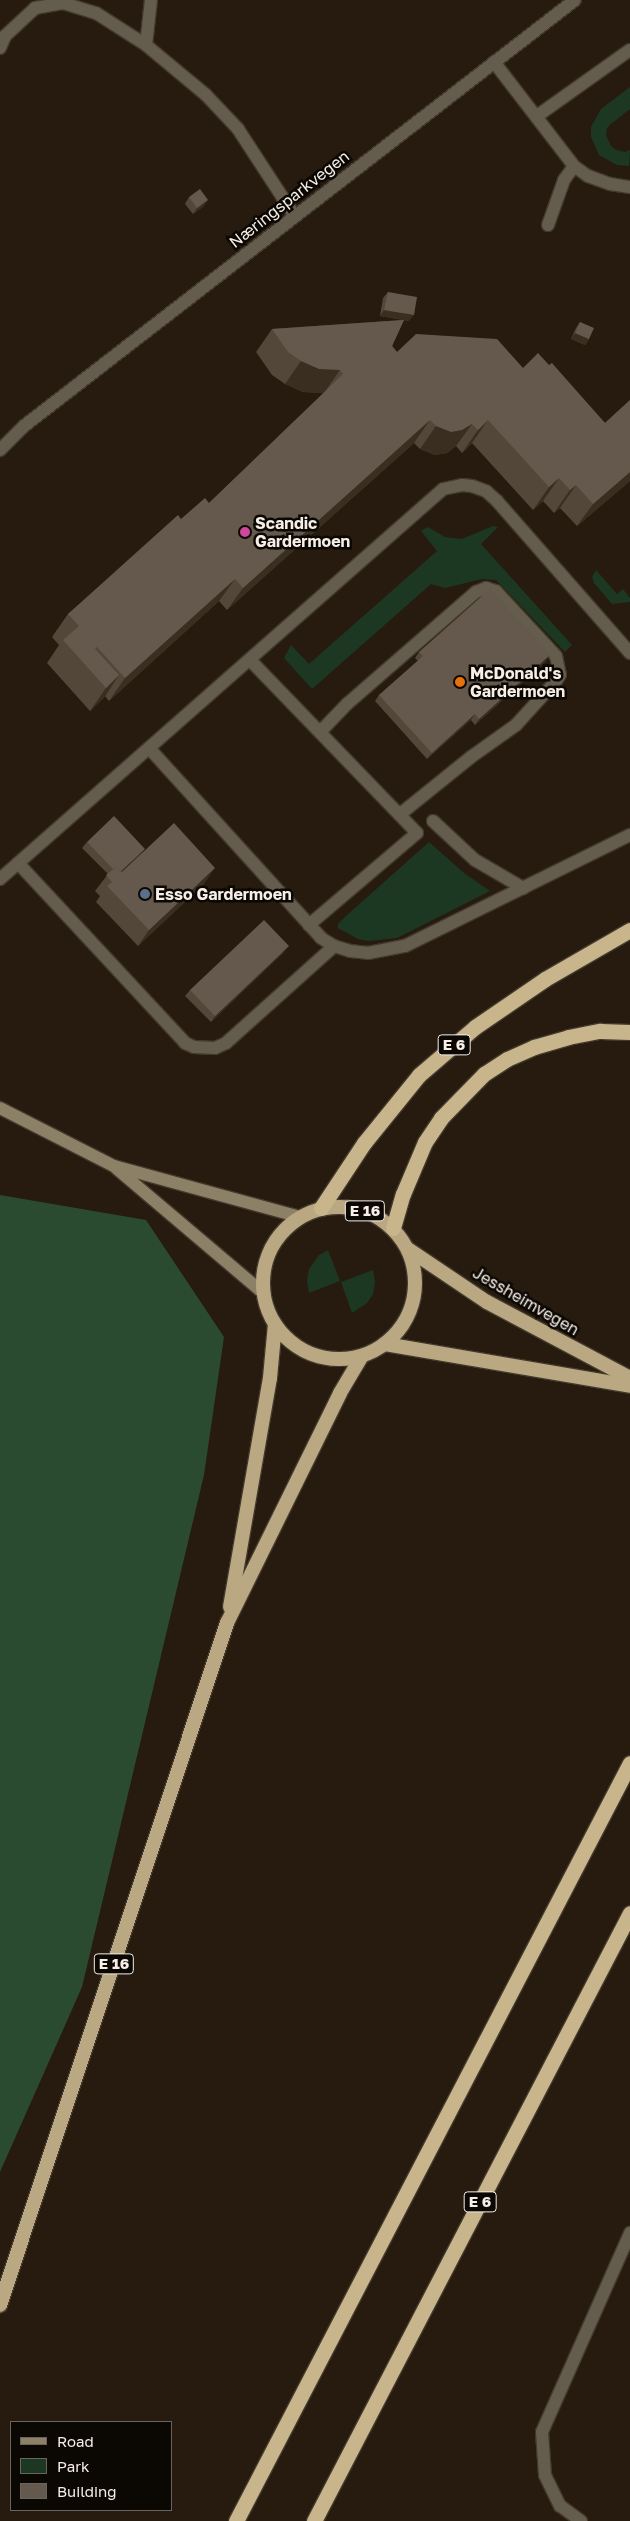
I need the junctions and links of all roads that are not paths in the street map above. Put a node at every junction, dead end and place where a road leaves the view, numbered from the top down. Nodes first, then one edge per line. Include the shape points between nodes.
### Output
1 (151, 0) edge
2 (575, 0) edge
3 (32, 4) edge
4 (146, 45) junction
5 (0, 48) edge
6 (630, 50) edge
7 (494, 62) junction
8 (537, 116) junction
9 (574, 166) junction
10 (630, 187) edge
11 (294, 215) junction
12 (548, 226) dead end
13 (24, 426) junction
14 (0, 437) edge
15 (0, 450) edge
16 (630, 653) edge
17 (250, 660) junction
18 (320, 732) junction
19 (149, 748) junction
20 (398, 815) junction
21 (434, 821) dead end
22 (630, 835) edge
23 (18, 864) junction
24 (0, 879) edge
25 (523, 888) junction
26 (309, 925) junction
27 (630, 930) edge
28 (334, 946) junction
29 (630, 1032) edge
30 (0, 1108) edge
31 (114, 1166) junction
32 (321, 1208) junction
33 (300, 1217) junction
34 (393, 1228) junction
35 (408, 1249) junction
36 (263, 1293) junction
37 (275, 1324) junction
38 (385, 1344) junction
39 (362, 1356) junction
40 (630, 1378) edge
41 (630, 1386) edge
42 (227, 1623) junction
43 (630, 1762) edge
44 (630, 1913) edge
45 (630, 2233) edge
46 (0, 2305) edge
47 (236, 2521) edge
48 (314, 2521) edge
49 (581, 2521) edge

1 - 4 street
2 - 7 street, Næringsparkvegen
3 - 4 street via 62,4 96,13
3 - 5 street via 5,36
4 - 11 street via 206,95 238,129
6 - 8 street
7 - 8 street
7 - 11 street, Næringsparkvegen
8 - 9 street
9 - 10 street via 588,176
9 - 12 street via 564,180
11 - 13 street, Næringsparkvegen
13 - 14 street, Næringsparkvegen
13 - 15 street, Næringsparkvegen
16 - 17 street via 497,501 486,491 462,485 443,488 433,496
17 - 18 street
17 - 19 street
18 - 20 street
18 - 20 street via 476,592 486,588 496,591 556,656 560,675 516,725
19 - 23 street
19 - 26 street
20 - 26 street via 417,833
21 - 25 street via 475,860
22 - 25 street
23 - 24 street
23 - 28 street via 186,1043 194,1047 215,1048 226,1043
25 - 28 street via 405,946 368,953
26 - 28 street
27 - 32 highway, E 6 via 545,979 475,1027 419,1075 364,1143
29 - 34 highway, E 6 via 600,1031 542,1044 507,1059 484,1074 447,1111 425,1142
30 - 31 main road
31 - 33 main road
31 - 36 main road
32 - 33 highway, E 16
32 - 34 highway, E 16 via 347,1206 372,1213
33 - 36 highway, E 16 via 282,1231 270,1249
34 - 35 highway, E 16
35 - 38 highway, E 16 via 415,1269 416,1290 400,1329
35 - 40 highway, Jessheimvegen / E 16 via 487,1302
36 - 37 highway, E 16
37 - 39 highway, E 16 via 292,1342 313,1354 337,1360
37 - 42 highway, E 16 via 270,1378
38 - 39 highway, E 16
38 - 41 highway
39 - 42 highway, E 16
42 - 46 highway, E 16
43 - 47 highway
44 - 48 highway, E 6
45 - 49 street via 542,2432 545,2475 560,2506

